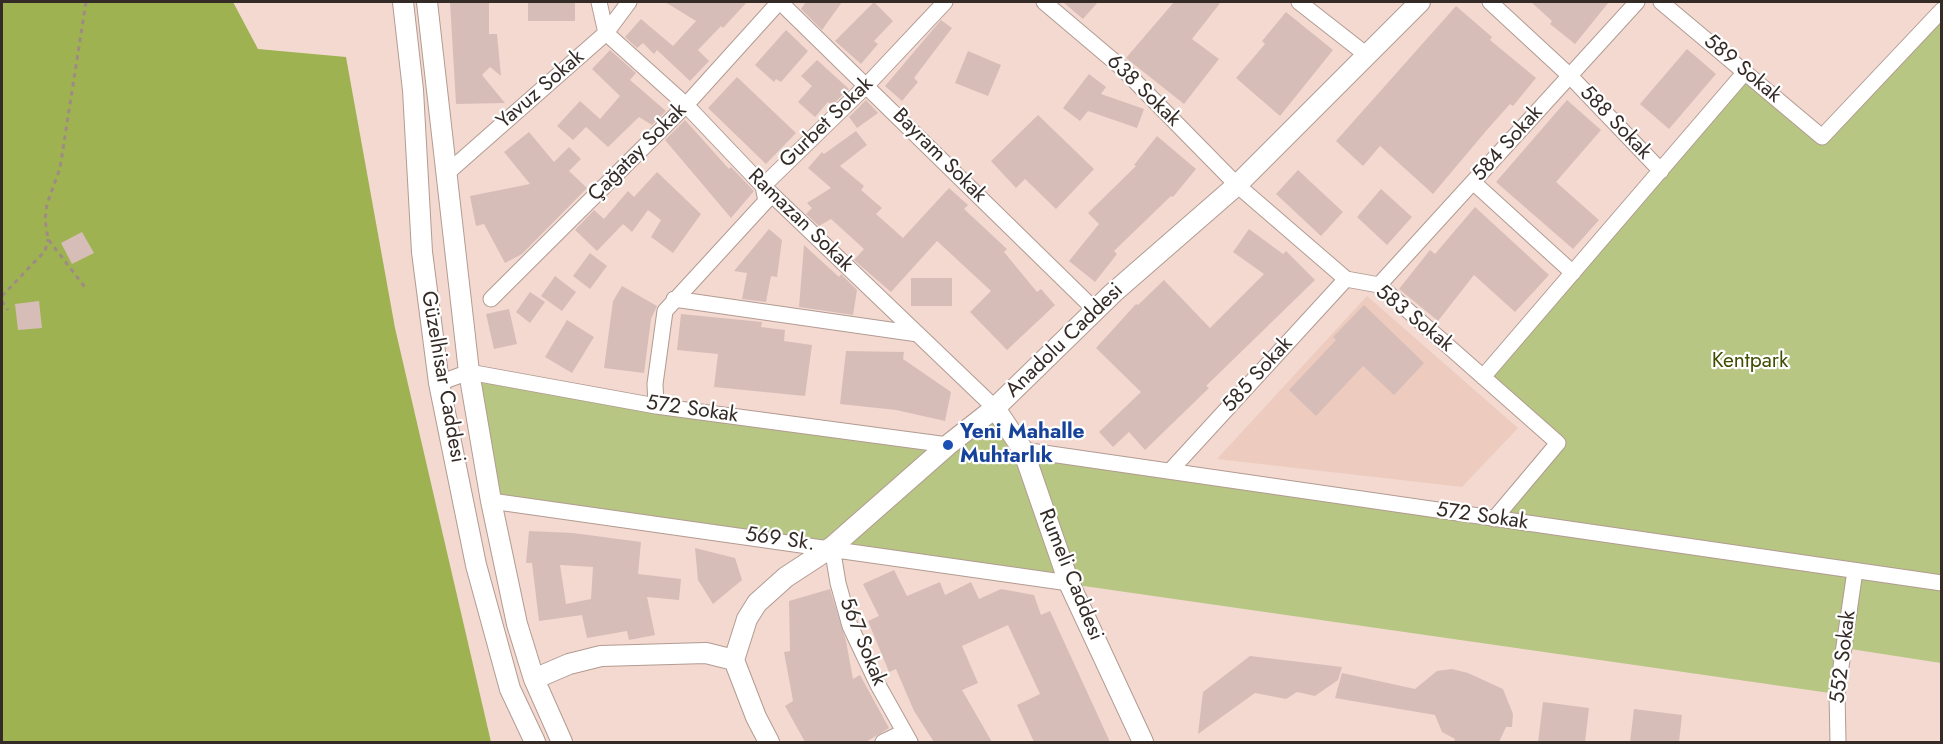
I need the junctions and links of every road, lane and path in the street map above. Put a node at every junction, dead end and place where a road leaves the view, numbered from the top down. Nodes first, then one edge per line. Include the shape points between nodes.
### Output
1 (86, 2) edge
2 (403, 2) edge
3 (427, 2) edge
4 (599, 2) edge
5 (629, 2) edge
6 (780, 2) edge
7 (945, 2) edge
8 (1044, 2) edge
9 (1299, 2) edge
10 (1420, 2) edge
11 (1490, 2) edge
12 (1637, 2) edge
13 (1661, 2) edge
14 (1941, 10) edge
15 (606, 33) junction
16 (1368, 56) junction
17 (1745, 72) junction
18 (1570, 76) junction
19 (867, 85) junction
20 (686, 105) junction
21 (1660, 171) junction
22 (447, 173) junction
23 (1473, 182) junction
24 (1237, 185) junction
25 (763, 186) junction
26 (48, 239) junction
27 (1573, 273) junction
28 (1346, 279) junction
29 (1379, 285) junction
30 (87, 290) dead end
31 (2, 296) edge
32 (491, 299) dead end
33 (674, 299) junction
34 (2, 301) edge
35 (8, 310) dead end
36 (1096, 311) junction
37 (918, 334) junction
38 (469, 372) junction
39 (1483, 377) junction
40 (439, 383) junction
41 (656, 406) junction
42 (995, 408) junction
43 (948, 445) junction
44 (1023, 450) junction
45 (1170, 471) junction
46 (491, 501) junction
47 (1494, 519) junction
48 (832, 547) junction
49 (1855, 571) junction
50 (1070, 583) junction
51 (1941, 583) edge
52 (734, 660) junction
53 (534, 679) junction
54 (907, 737) edge
55 (535, 742) edge
56 (562, 742) edge
57 (769, 742) edge
58 (883, 742) edge
59 (1143, 742) edge
60 (1838, 742) edge

1 - 26 path via 60,168 46,212
2 - 40 street, Güzelhisar Caddesi via 413,90 422,252
3 - 22 street, Güzelhisar Caddesi
4 - 15 street
5 - 15 street, Yavuz Sokak
6 - 19 street, Bayram Sokak
6 - 20 street, Çağatay Sokak
7 - 19 street, Gurbet Sokak
8 - 24 street, 638 Sokak via 1122,68
9 - 16 street
10 - 16 street, Anadolu Caddesi
11 - 18 street, 588 Sokak
12 - 18 street, 584 Sokak
13 - 17 street, 589 Sokak
14 - 17 street, 589 Sokak via 1822,137
15 - 20 street, Ramazan Sokak
15 - 22 street, Yavuz Sokak
16 - 24 street, Anadolu Caddesi
17 - 21 street
18 - 21 street, 588 Sokak
18 - 23 street, 584 Sokak
19 - 25 street, Gurbet Sokak
19 - 36 street, Bayram Sokak
20 - 25 street, Ramazan Sokak
20 - 32 street, Çağatay Sokak
21 - 27 street
22 - 38 street, Güzelhisar Caddesi
23 - 27 street
23 - 29 street, 584 Sokak
24 - 28 street
24 - 36 street, Anadolu Caddesi
25 - 33 street, Gurbet Sokak via 766,201
25 - 37 street, Ramazan Sokak
26 - 30 path
26 - 31 path via 45,251
27 - 39 street
28 - 29 street, 583 Sokak
28 - 45 street, 585 Sokak
29 - 39 street, 583 Sokak
33 - 37 street
33 - 41 street, Gurbet Sokak via 665,311 655,384
34 - 35 path
36 - 42 street, Anadolu Caddesi
37 - 42 street, Ramazan Sokak
38 - 40 street
38 - 41 street, 572 Sokak
38 - 46 street, Güzelhisar Caddesi
39 - 47 street, 583 Sokak via 1558,443
40 - 55 street, Güzelhisar Caddesi via 476,565 510,688
41 - 43 street, 572 Sokak
42 - 43 street, Anadolu Caddesi
42 - 44 street, Rumeli Caddesi
43 - 48 street, Anadolu Caddesi
44 - 45 street, 572 Sokak
44 - 50 street, Rumeli Caddesi
45 - 47 street, 572 Sokak
46 - 48 street, 569 Sk.
46 - 53 street, Güzelhisar Caddesi via 517,624
47 - 49 street, 572 Sokak
48 - 50 street, 569 Sk.
48 - 52 street, Anadolu Caddesi via 786,577 757,603 747,619
48 - 54 street, 567 Sokak via 850,626
49 - 51 street, 572 Sokak
49 - 60 street, 552 Sokak via 1837,694
50 - 59 street, Rumeli Caddesi
52 - 53 street via 706,654 601,656
52 - 57 street
53 - 56 street, Güzelhisar Caddesi
54 - 58 street

